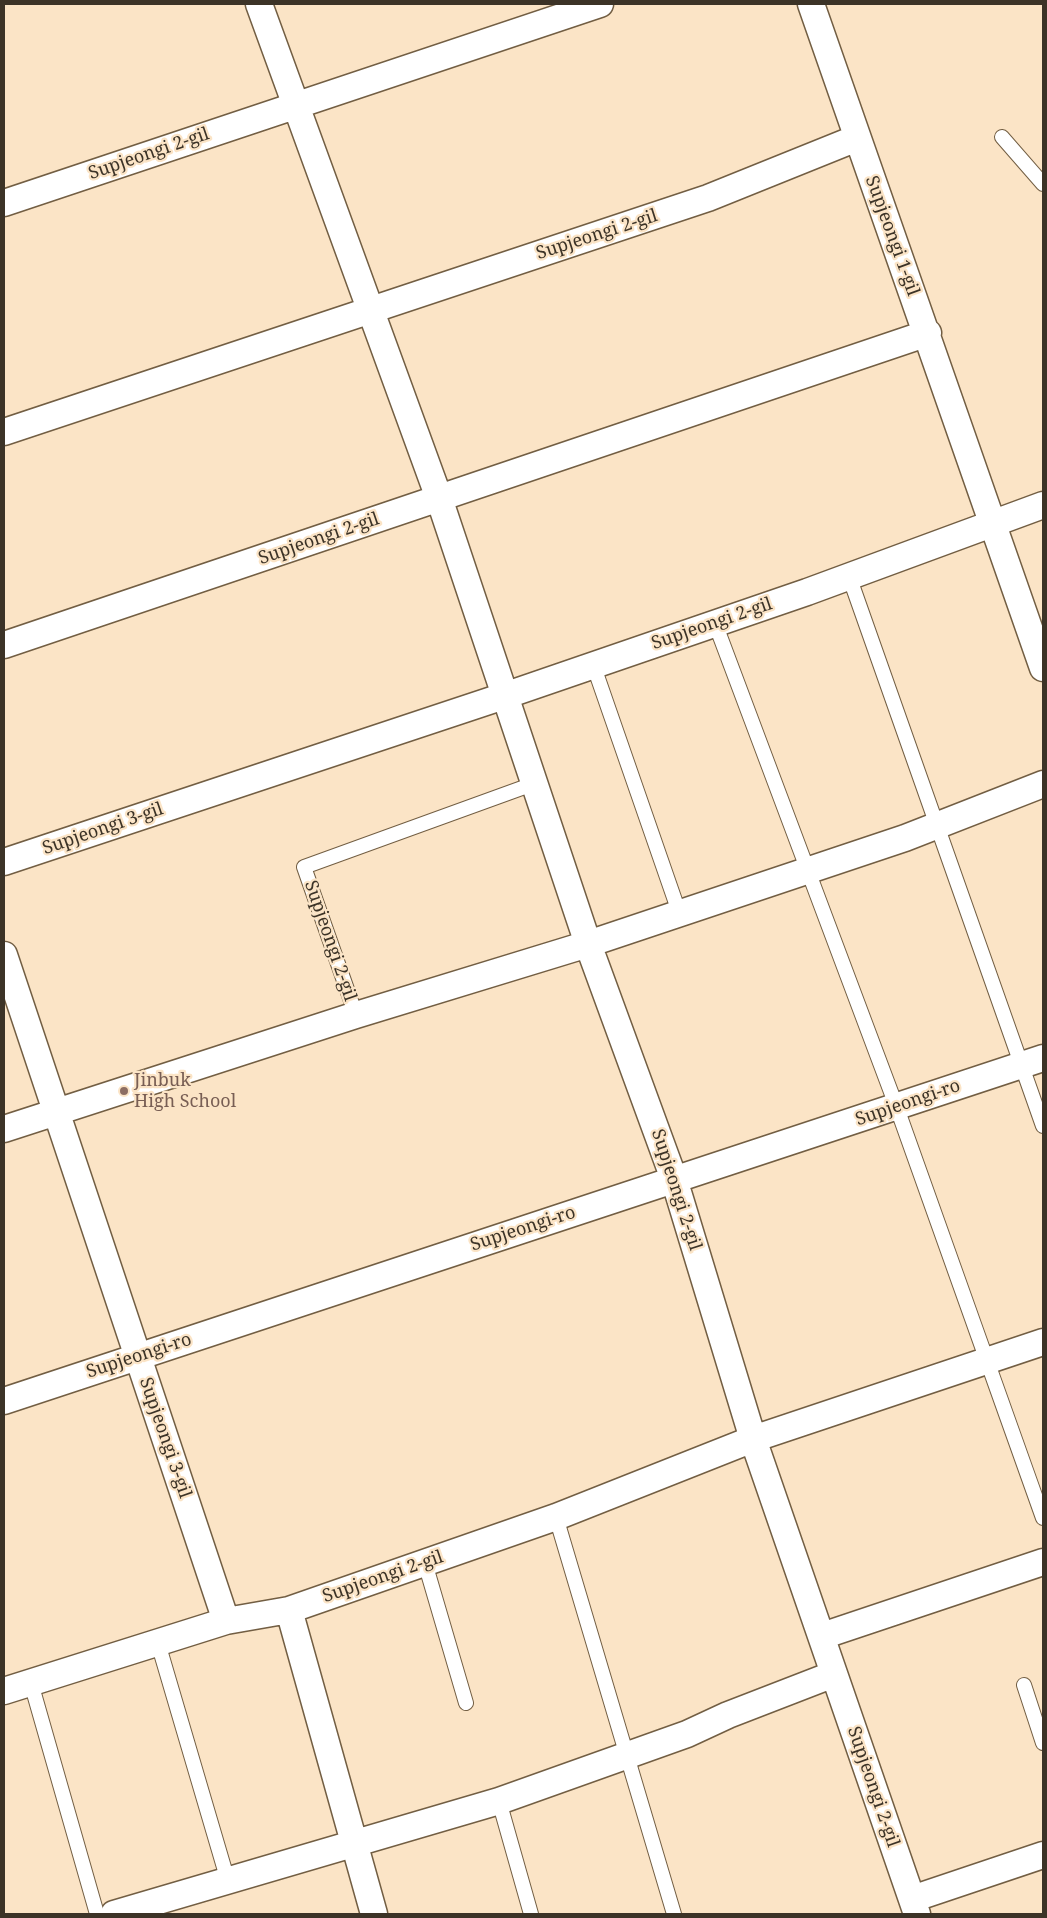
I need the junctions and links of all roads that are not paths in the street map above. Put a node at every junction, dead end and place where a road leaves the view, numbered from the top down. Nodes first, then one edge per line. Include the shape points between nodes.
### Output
1 (259, 4) edge
2 (600, 4) edge
3 (811, 4) edge
4 (295, 105) junction
5 (1002, 137) dead end
6 (857, 138) junction
7 (1043, 184) edge
8 (4, 203) edge
9 (371, 310) junction
10 (928, 333) junction
11 (4, 432) edge
12 (439, 498) junction
13 (1043, 505) edge
14 (992, 523) junction
15 (849, 576) junction
16 (715, 623) junction
17 (4, 645) edge
18 (593, 664) junction
19 (1043, 668) edge
20 (504, 696) junction
21 (534, 784) junction
22 (1043, 784) edge
23 (203, 795) joint
24 (937, 826) junction
25 (4, 862) edge
26 (809, 869) junction
27 (679, 912) junction
28 (588, 944) junction
29 (4, 955) edge
30 (356, 1015) junction
31 (1032, 1062) edge
32 (897, 1108) junction
33 (56, 1112) junction
34 (1043, 1126) edge
35 (4, 1129) edge
36 (674, 1178) junction
37 (1043, 1342) edge
38 (138, 1357) junction
39 (988, 1362) junction
40 (4, 1401) edge
41 (754, 1439) junction
42 (556, 1517) junction
43 (1043, 1518) edge
44 (1043, 1562) edge
45 (424, 1563) junction
46 (289, 1610) junction
47 (226, 1621) junction
48 (822, 1636) junction
49 (158, 1643) junction
50 (834, 1674) junction
51 (31, 1683) junction
52 (1024, 1685) dead end
53 (4, 1691) edge
54 (466, 1703) dead end
55 (1043, 1743) edge
56 (627, 1754) junction
57 (499, 1801) junction
58 (354, 1843) junction
59 (1043, 1856) edge
60 (228, 1881) junction
61 (914, 1907) edge
62 (97, 1914) edge
63 (114, 1914) edge
64 (374, 1914) edge
65 (532, 1914) edge
66 (674, 1914) edge

1 - 4 street, Supjeongi 2-gil
2 - 4 street, Supjeongi 2-gil
3 - 6 street, Supjeongi 1-gil
4 - 8 street, Supjeongi 2-gil
4 - 9 street, Supjeongi 2-gil
5 - 7 lane
6 - 9 street, Supjeongi 2-gil via 708,198
6 - 10 street, Supjeongi 1-gil
9 - 11 street, Supjeongi 2-gil
9 - 12 street, Supjeongi 2-gil
10 - 12 street, Supjeongi 2-gil
10 - 14 street, Supjeongi 1-gil
12 - 17 street, Supjeongi 2-gil
12 - 20 street, Supjeongi 2-gil
13 - 14 street
14 - 15 street
14 - 19 street, Supjeongi 1-gil
15 - 16 street, Supjeongi 2-gil
15 - 24 lane
16 - 18 street, Supjeongi 2-gil
16 - 26 lane
18 - 20 street, Supjeongi 2-gil
18 - 27 lane
20 - 21 street, Supjeongi 2-gil
20 - 23 street, Supjeongi 2-gil
21 - 28 street, Supjeongi 2-gil
21 - 30 lane, Supjeongi 2-gil via 304,867
22 - 24 street
23 - 25 street, Supjeongi 3-gil
24 - 26 street, Supjeongi 2-gil
24 - 31 lane
26 - 27 street, Supjeongi 2-gil
26 - 32 lane
27 - 28 street, Supjeongi 2-gil
28 - 30 street, Supjeongi 2-gil
28 - 36 street, Supjeongi 2-gil
29 - 33 street, Supjeongi 3-gil
30 - 33 street
31 - 32 street, Supjeongi-ro
31 - 34 lane
32 - 36 street, Supjeongi-ro
32 - 39 lane
33 - 35 street
33 - 38 street, Supjeongi 3-gil
36 - 38 street, Supjeongi-ro
36 - 41 street, Supjeongi 2-gil
37 - 39 street, Supjeongi 2-gil
38 - 40 street, Supjeongi-ro
38 - 47 street, Supjeongi 3-gil
39 - 41 street, Supjeongi 2-gil
39 - 43 lane
41 - 42 street, Supjeongi 2-gil
41 - 48 street, Supjeongi 2-gil
42 - 45 street, Supjeongi 2-gil
42 - 56 lane
44 - 48 street
45 - 46 street, Supjeongi 2-gil
45 - 54 lane
46 - 47 street, Supjeongi 2-gil
46 - 58 street
47 - 49 street, Supjeongi 2-gil
48 - 50 street, Supjeongi 2-gil
49 - 51 street, Supjeongi 2-gil
49 - 60 lane
50 - 56 street via 688,1734
50 - 61 street, Supjeongi 2-gil
51 - 53 street, Supjeongi 2-gil
51 - 62 lane
52 - 55 lane
56 - 57 street
56 - 66 lane
57 - 58 street
57 - 65 lane
58 - 60 street
58 - 64 street
59 - 61 street, Supjeongi 2-gil
60 - 63 street

